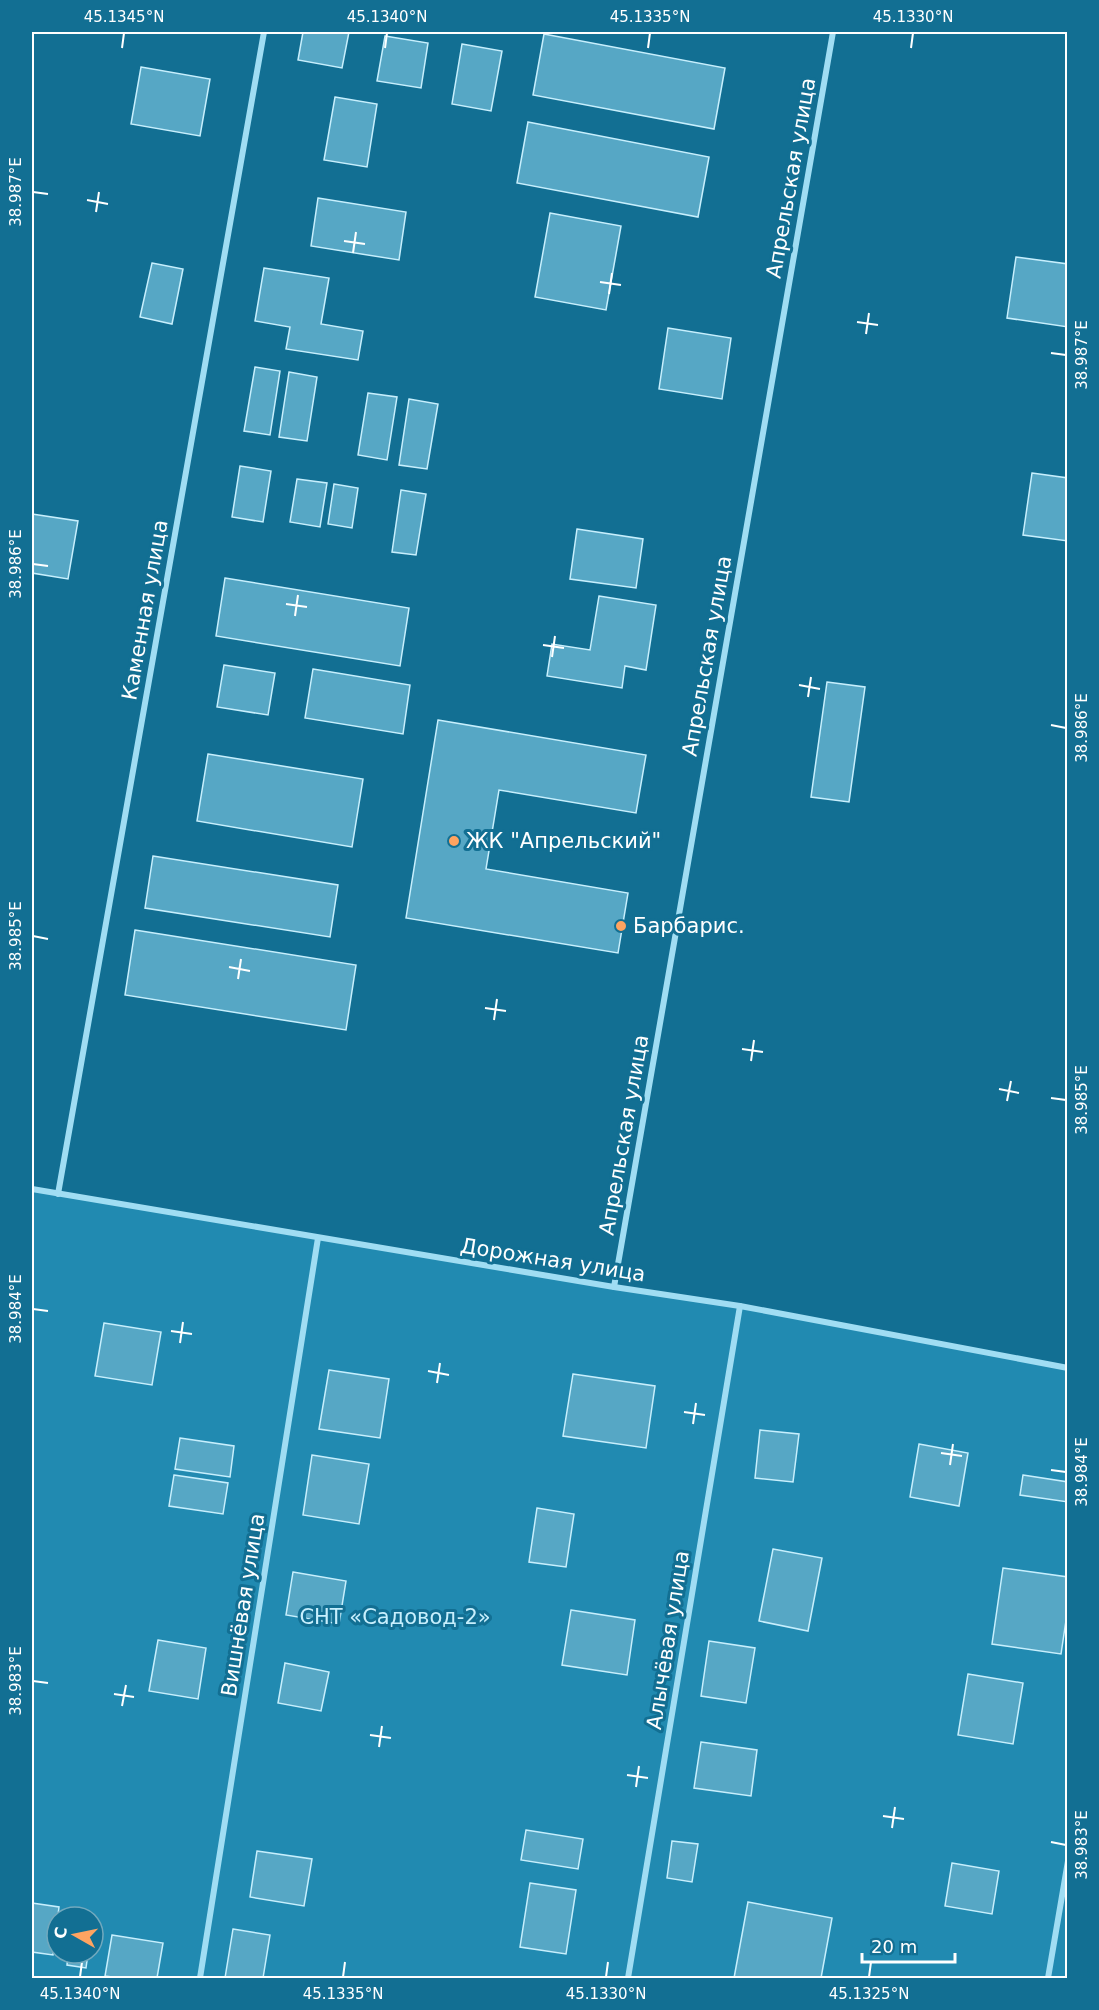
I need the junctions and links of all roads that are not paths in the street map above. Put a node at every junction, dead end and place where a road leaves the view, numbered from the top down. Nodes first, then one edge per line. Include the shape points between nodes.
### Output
1 (264, 32) edge
2 (833, 32) edge
3 (32, 1189) edge
4 (58, 1194) junction
5 (318, 1238) junction
6 (614, 1287) junction
7 (740, 1306) junction
8 (1068, 1368) edge
9 (1068, 1861) edge
10 (200, 1978) edge
11 (628, 1978) edge
12 (1048, 1978) edge

1 - 4 street, Каменная улица
2 - 6 street, Апрельская улица
3 - 4 street, Дорожная улица
4 - 5 street, Дорожная улица
5 - 6 street, Дорожная улица
5 - 10 street, Вишнёвая улица
6 - 7 street, Дорожная улица
7 - 8 street, Дорожная улица
7 - 11 street, Алычёвая улица
9 - 12 street

